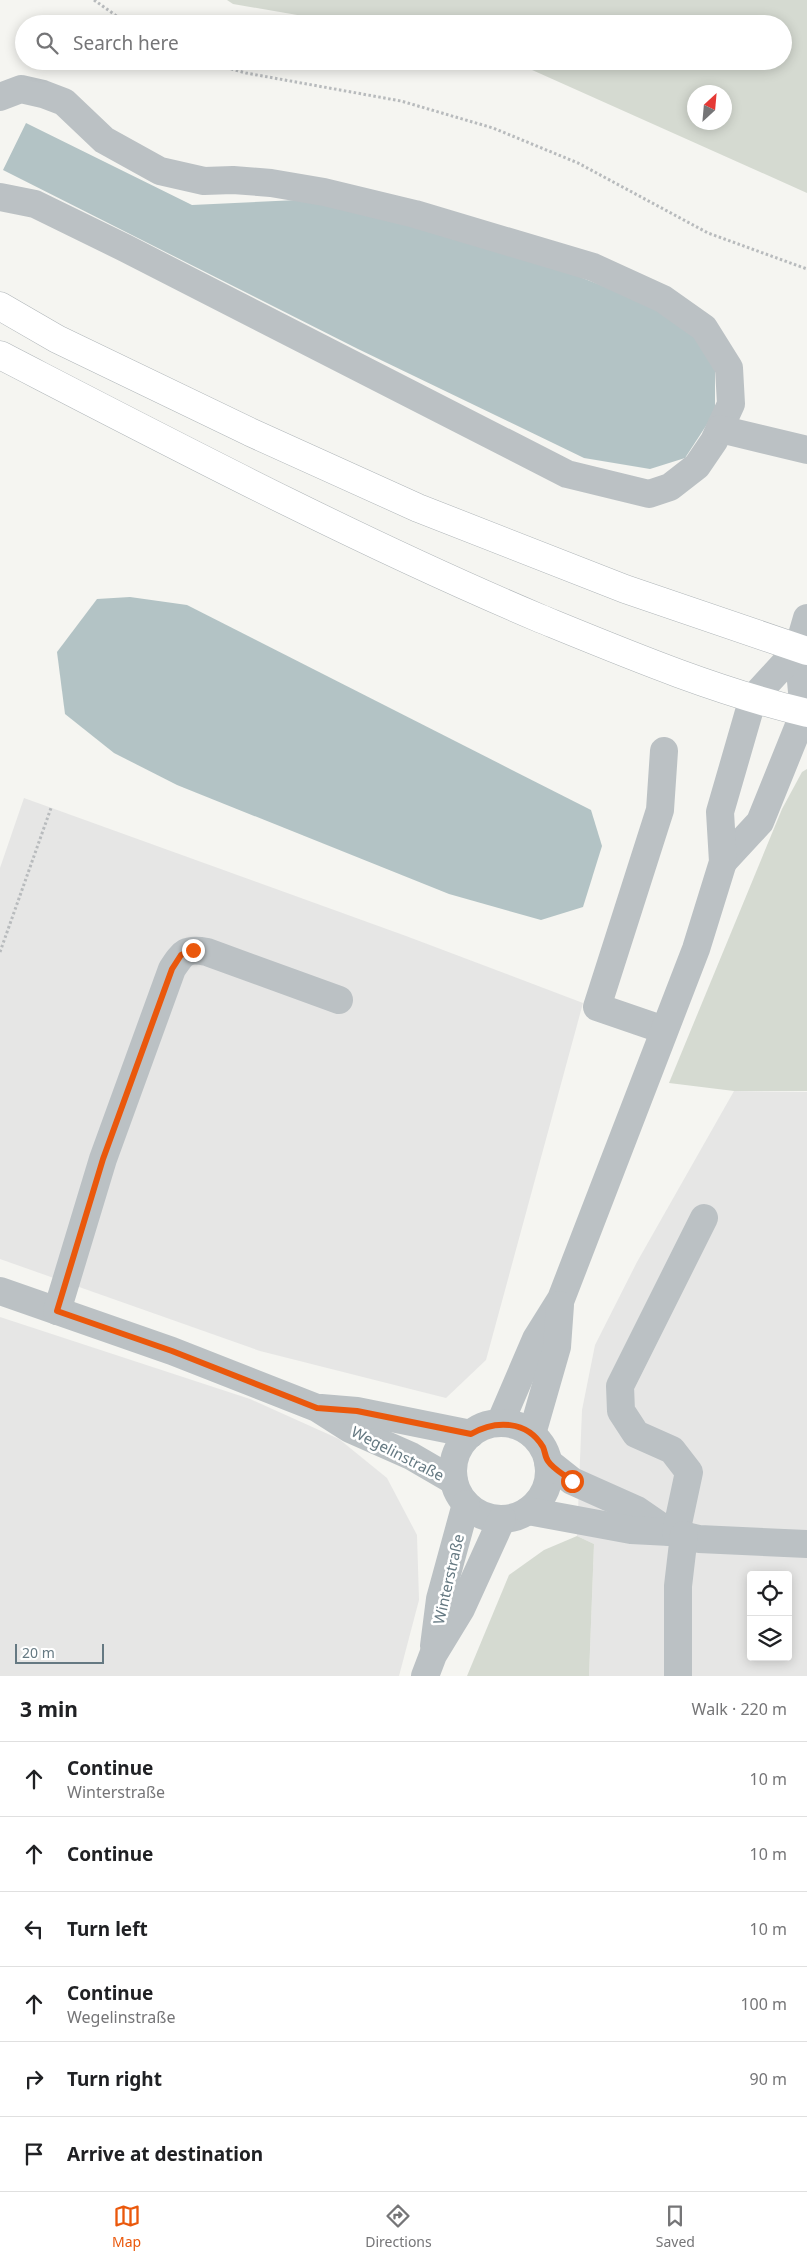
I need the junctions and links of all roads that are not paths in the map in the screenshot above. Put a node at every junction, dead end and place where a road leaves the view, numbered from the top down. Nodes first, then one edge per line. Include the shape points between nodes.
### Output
1 (0, 97) edge
2 (0, 197) edge
3 (0, 306) edge
4 (0, 355) edge
5 (720, 429) junction
6 (807, 450) edge
7 (807, 618) edge
8 (803, 650) edge
9 (753, 698) junction
10 (805, 713) edge
11 (664, 751) dead end
12 (723, 862) junction
13 (339, 1000) dead end
14 (664, 1030) junction
15 (704, 1218) dead end
16 (0, 1291) edge
17 (561, 1299) junction
18 (57, 1311) junction
19 (317, 1408) junction
20 (500, 1423) junction
21 (471, 1434) junction
22 (532, 1434) junction
23 (548, 1462) junction
24 (460, 1493) junction
25 (515, 1515) junction
26 (677, 1534) junction
27 (807, 1544) edge
28 (429, 1666) edge
29 (678, 1676) edge

1 - 5 street via 21,89 64,102 104,140 160,171 204,182 233,180 324,192 415,214 602,271 663,300 704,328 729,368 730,404
2 - 5 street via 34,204 116,244 567,474 649,494 670,488 697,466
3 - 8 main road via 57,339 418,508 625,589
4 - 9 main road via 437,575 638,659
5 - 6 street
7 - 8 street
8 - 9 street
8 - 10 street
9 - 10 main road
9 - 12 street via 720,812
10 - 12 street via 760,822
11 - 14 street via 660,810 597,1007
12 - 14 street via 696,949
13 - 18 street via 206,952 193,950 181,955 172,969 103,1159
14 - 17 street
15 - 26 street via 620,1386 621,1411 636,1434 672,1450 689,1472
16 - 18 street, Wegelinstraße
17 - 20 street via 536,1340
17 - 22 street via 557,1347
18 - 19 street, Wegelinstraße via 172,1351
19 - 21 street, Wegelinstraße via 357,1411
19 - 24 street, Wegelinstraße via 350,1428 411,1456
20 - 21 street via 485,1426
20 - 22 street via 517,1426
21 - 24 street via 456,1455
22 - 23 street via 543,1447
23 - 25 street via 546,1490 538,1502
23 - 26 street via 572,1481 637,1510
24 - 25 street via 489,1518
24 - 28 street, Winterstraße
25 - 26 street
25 - 28 street, Winterstraße
26 - 27 street via 737,1542
26 - 29 street

